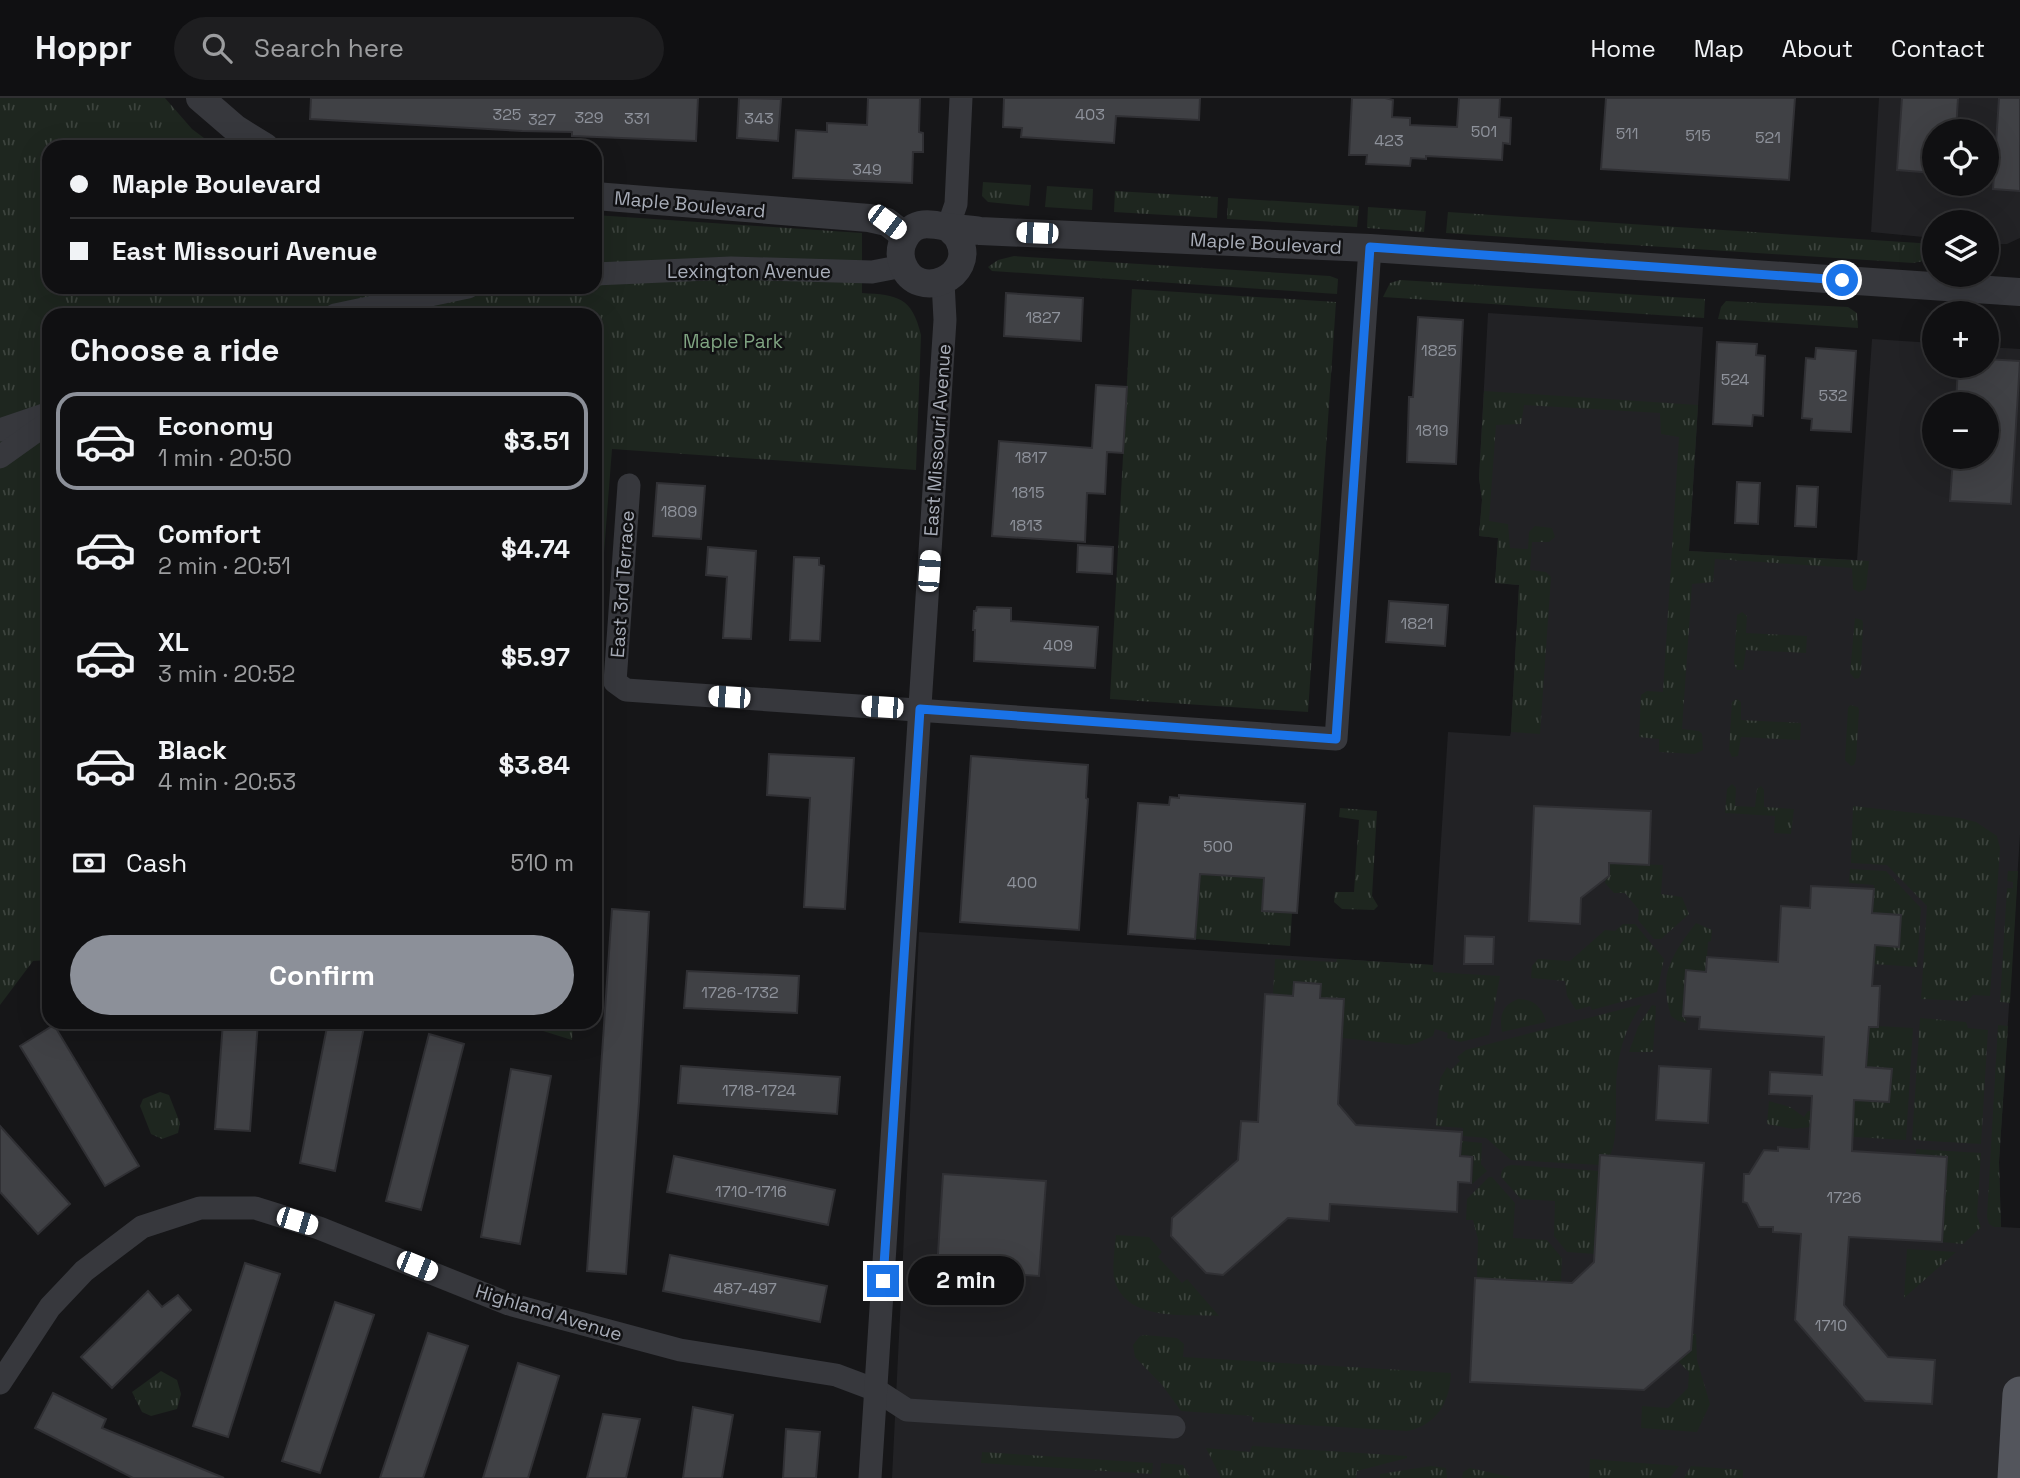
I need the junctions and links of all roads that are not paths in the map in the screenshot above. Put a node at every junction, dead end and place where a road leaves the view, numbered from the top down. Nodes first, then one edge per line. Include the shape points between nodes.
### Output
1 (200, 98) edge
2 (961, 98) edge
3 (253, 140) edge
4 (602, 197) edge
5 (948, 227) junction
6 (1014, 232) junction
7 (905, 236) junction
8 (1370, 247) junction
9 (962, 256) junction
10 (903, 267) junction
11 (602, 274) edge
12 (943, 282) junction
13 (2020, 292) edge
14 (435, 294) edge
15 (368, 308) edge
16 (42, 416) edge
17 (42, 427) edge
18 (0, 430) edge
19 (0, 457) edge
20 (629, 485) dead end
21 (920, 709) junction
22 (0, 1383) edge
23 (876, 1390) junction
24 (2020, 1394) edge
25 (1174, 1427) dead end
26 (870, 1478) edge
27 (2015, 1478) edge

1 - 3 street
2 - 5 street via 956,204
4 - 7 street, Maple Boulevard via 869,218 887,222
5 - 6 street, Maple Boulevard
5 - 7 street, Maple Boulevard via 916,226
5 - 9 street via 959,240
6 - 8 street, Maple Boulevard
6 - 9 street, Maple Boulevard
7 - 10 street via 900,251
8 - 13 street, Maple Boulevard
8 - 21 street via 1336,739
9 - 12 street, Maple Boulevard via 956,272
10 - 11 street, Lexington Avenue via 872,272 731,268
10 - 12 street via 927,285
12 - 21 street, East Missouri Avenue via 945,320
14 - 15 street
16 - 18 street
17 - 19 street
20 - 21 street, East 3rd Terrace via 615,682 626,690
21 - 23 street, East Missouri Avenue
22 - 23 street, Highland Avenue via 50,1307 84,1271 142,1227 200,1208 255,1208 318,1228 509,1304 680,1350 836,1375
23 - 25 street, Highland Avenue via 907,1410
23 - 26 street, East Missouri Avenue
24 - 27 main road

